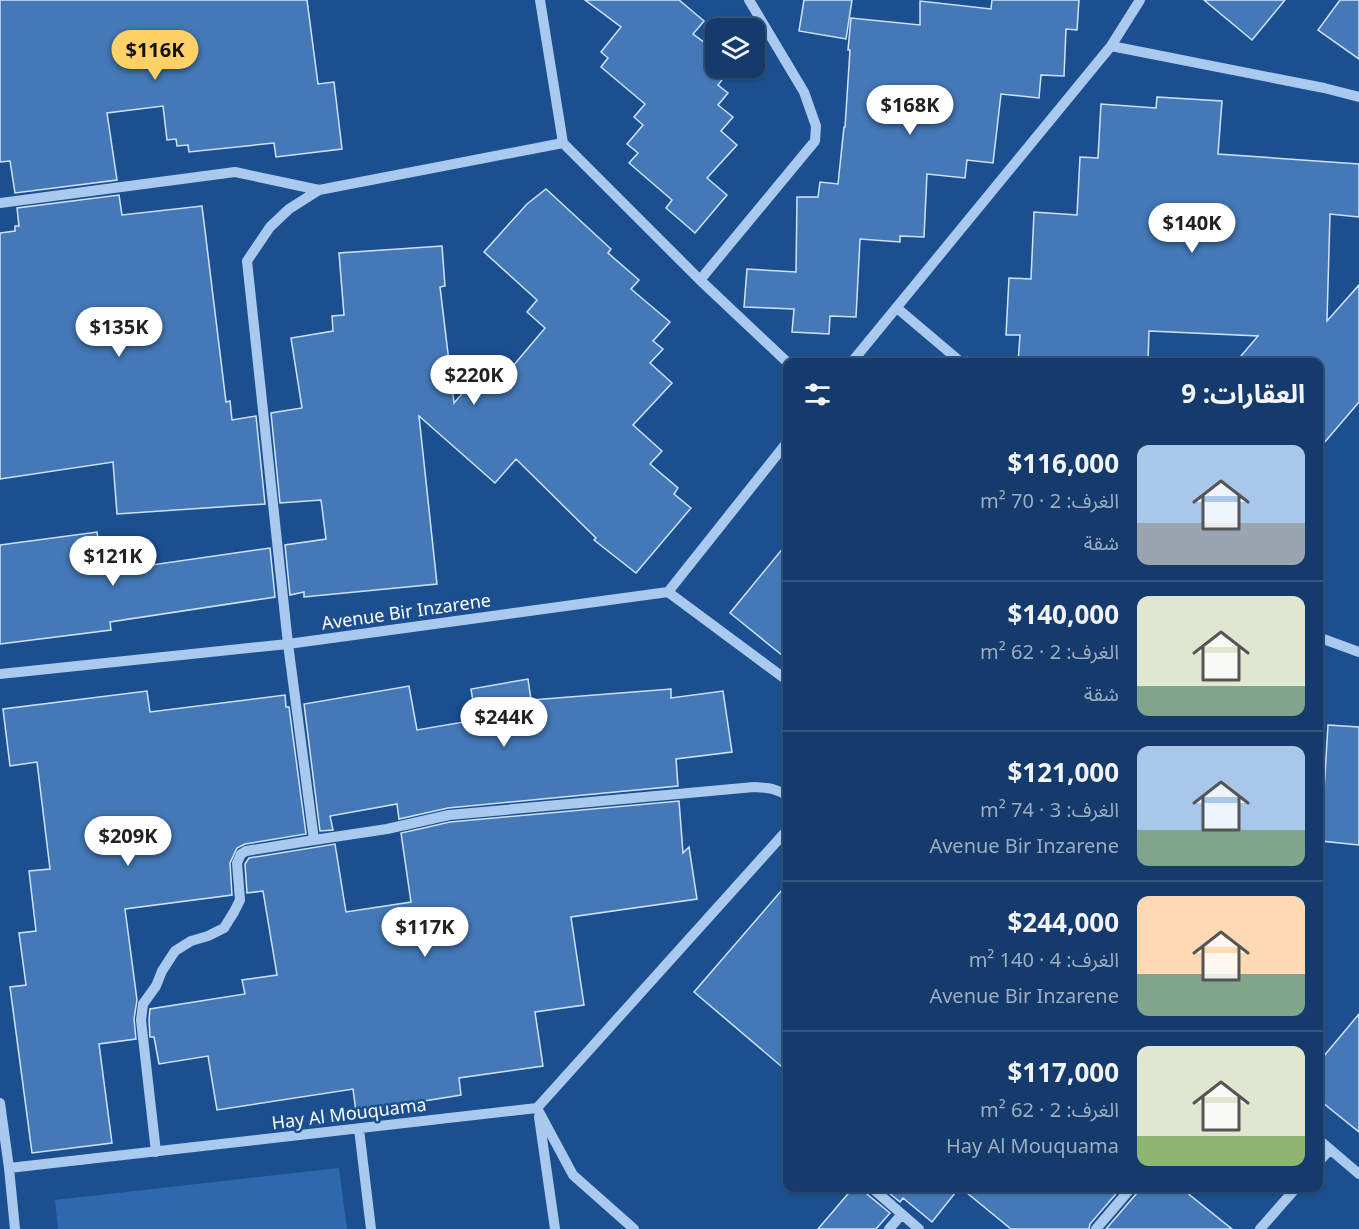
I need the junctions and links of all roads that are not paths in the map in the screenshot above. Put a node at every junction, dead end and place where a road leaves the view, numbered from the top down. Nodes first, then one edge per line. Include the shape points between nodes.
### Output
1 (540, 0) edge
2 (1140, 0) edge
3 (753, 2) edge
4 (1111, 46) junction
5 (1359, 97) edge
6 (563, 144) junction
7 (319, 190) junction
8 (0, 202) edge
9 (700, 280) junction
10 (897, 308) junction
11 (783, 358) edge
12 (854, 358) edge
13 (956, 358) edge
14 (783, 447) edge
15 (668, 592) junction
16 (1323, 639) edge
17 (288, 644) junction
18 (1359, 652) edge
19 (0, 674) edge
20 (783, 677) edge
21 (783, 793) edge
22 (783, 836) edge
23 (314, 840) junction
24 (0, 1103) edge
25 (537, 1108) junction
26 (359, 1129) junction
27 (1323, 1143) edge
28 (1330, 1149) junction
29 (156, 1152) junction
30 (1323, 1157) edge
31 (9, 1168) junction
32 (1359, 1174) edge
33 (877, 1192) edge
34 (1128, 1192) edge
35 (1292, 1192) edge
36 (902, 1214) junction
37 (15, 1229) edge
38 (371, 1229) edge
39 (555, 1229) edge
40 (634, 1229) edge
41 (889, 1229) edge
42 (919, 1229) edge
43 (1096, 1229) edge
44 (1260, 1229) edge

1 - 6 street
2 - 4 street
3 - 9 street via 804,92 816,126 815,141
4 - 5 street
4 - 10 street
6 - 7 street
6 - 9 street
7 - 8 street via 235,172
7 - 17 street via 270,227 247,261
9 - 11 street
10 - 12 street
10 - 13 street
14 - 15 street
15 - 17 street, Avenue Bir Inzarene
15 - 20 street
16 - 18 street
17 - 19 street, Avenue Bir Inzarene
17 - 23 street
21 - 23 street via 754,787 496,810
22 - 25 street
23 - 29 street via 241,854 237,863 240,900 224,928 175,951 143,1004 141,1020
24 - 31 street
25 - 26 street, Hay Al Mouquama
25 - 39 street
25 - 40 street via 573,1175
26 - 29 street, Hay Al Mouquama
26 - 38 street
27 - 28 street
28 - 30 street
28 - 32 street
29 - 31 street, Hay Al Mouquama
31 - 37 street
33 - 36 street
34 - 43 street
35 - 44 street
36 - 41 street
36 - 42 street

